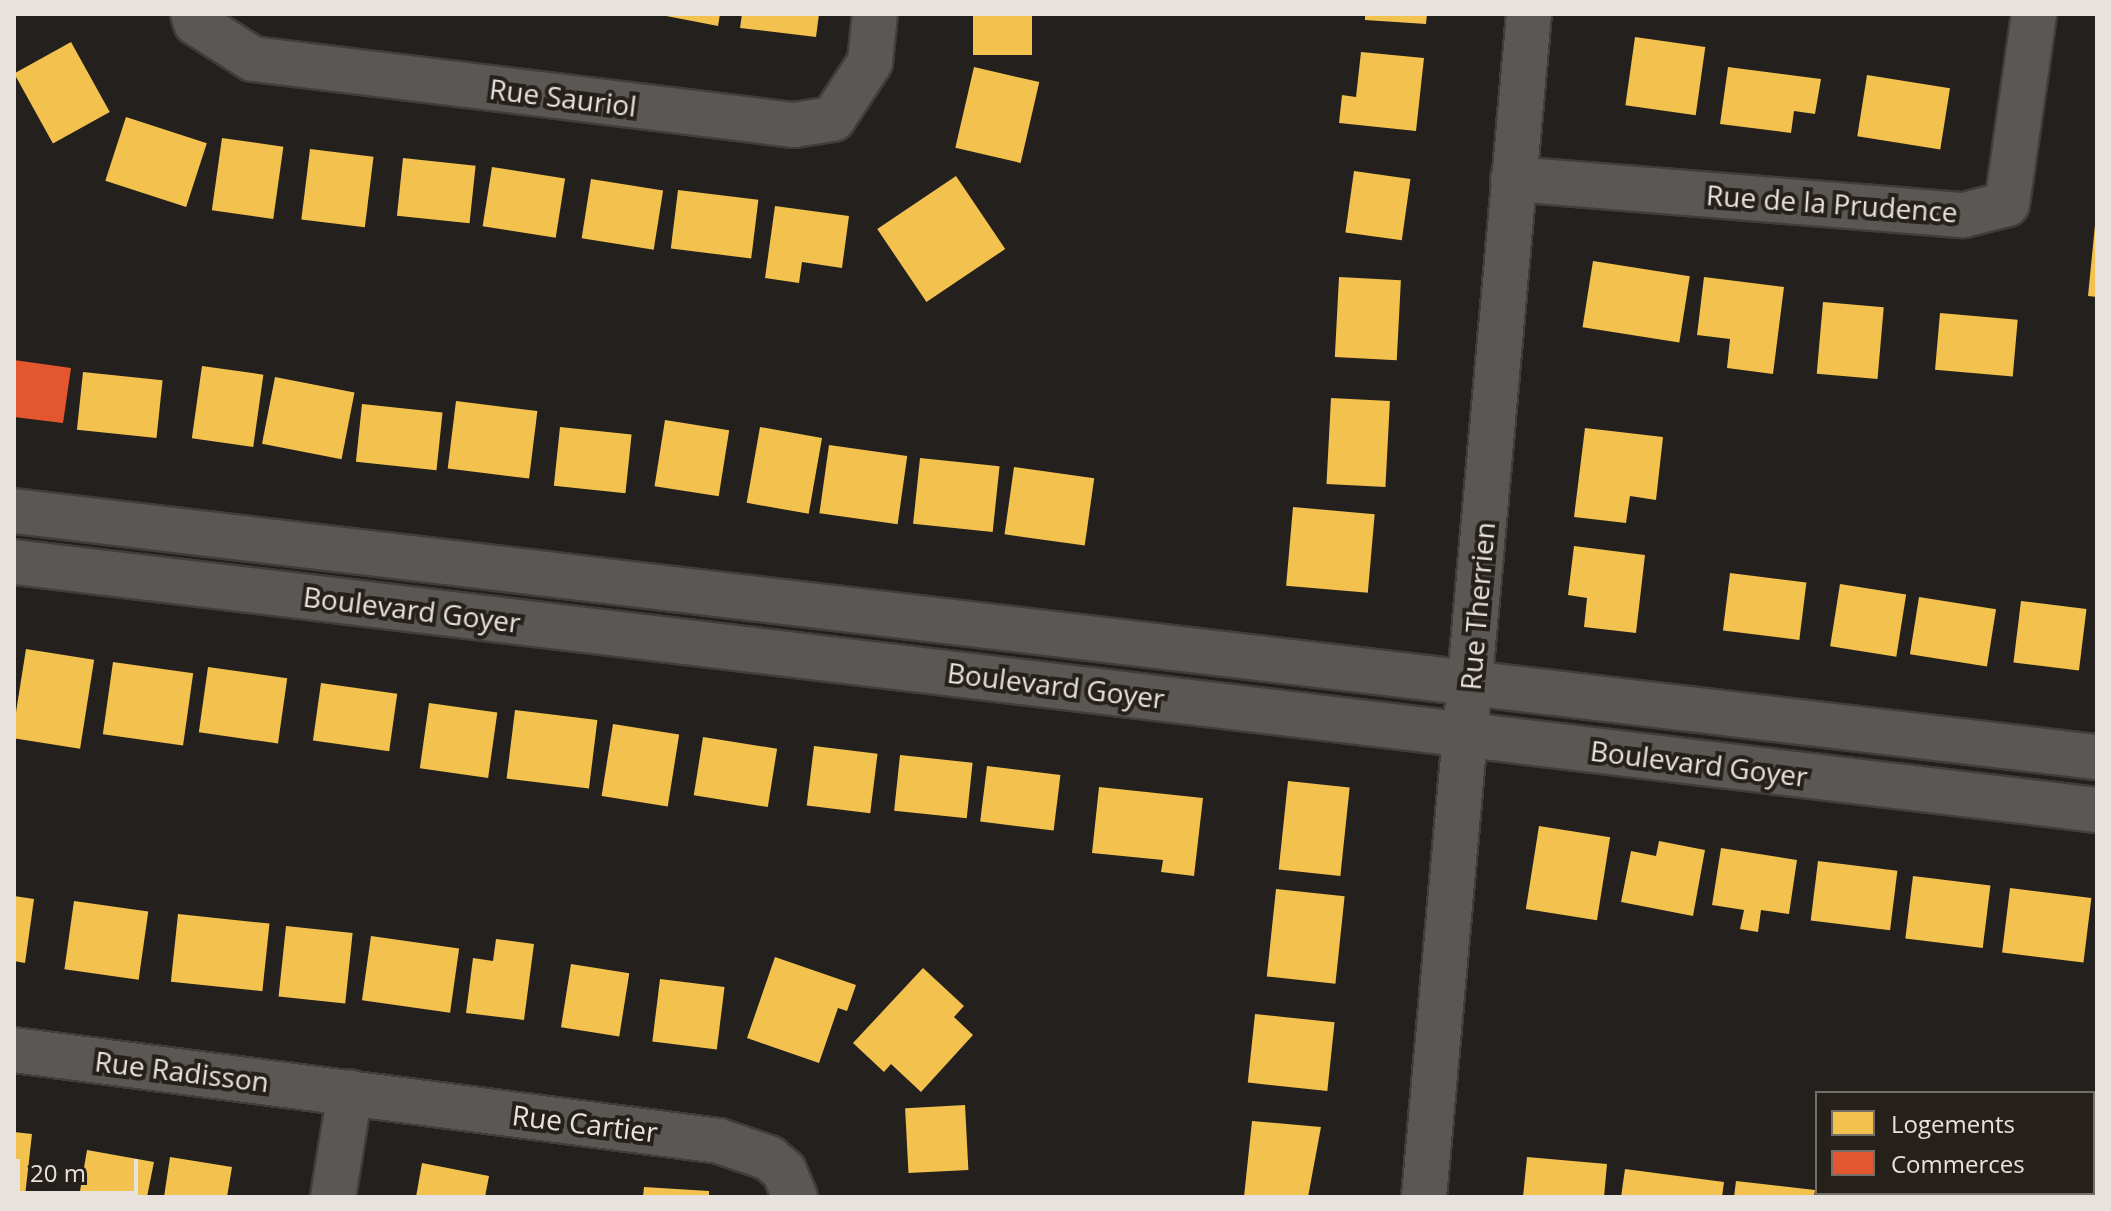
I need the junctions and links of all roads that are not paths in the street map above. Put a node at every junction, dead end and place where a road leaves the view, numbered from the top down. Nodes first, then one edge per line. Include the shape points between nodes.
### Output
1 (193, 14) edge
2 (875, 14) edge
3 (1529, 14) edge
4 (2034, 14) edge
5 (1513, 179) junction
6 (14, 511) edge
7 (14, 562) edge
8 (1470, 684) junction
9 (1465, 735) junction
10 (2097, 757) edge
11 (2097, 810) edge
12 (14, 1050) edge
13 (350, 1092) junction
14 (333, 1197) edge
15 (795, 1197) edge
16 (1424, 1197) edge

1 - 2 street, Rue Sauriol via 196,23 253,59 794,125 833,119 870,62
3 - 5 street, Rue Therrien
4 - 5 street, Rue de la Prudence via 2007,204 1964,215
5 - 8 street, Rue Therrien
6 - 8 street, Boulevard Goyer
7 - 9 street, Boulevard Goyer
8 - 9 street, Rue Therrien
8 - 10 street, Boulevard Goyer
9 - 11 street, Boulevard Goyer
9 - 16 street, Rue Therrien
12 - 13 street, Rue Radisson
13 - 14 street
13 - 15 street, Rue Cartier via 719,1141 769,1158 784,1171

